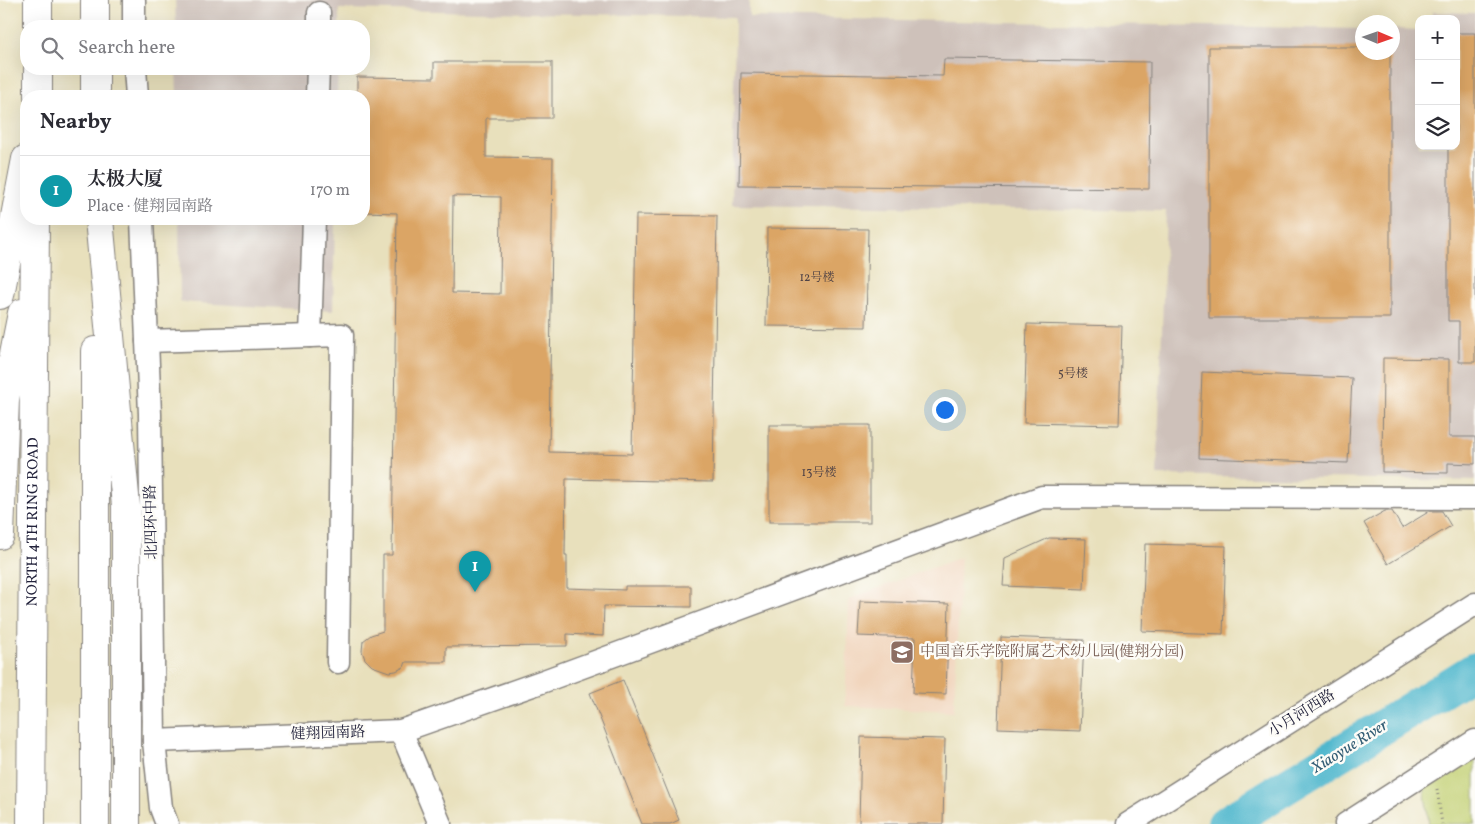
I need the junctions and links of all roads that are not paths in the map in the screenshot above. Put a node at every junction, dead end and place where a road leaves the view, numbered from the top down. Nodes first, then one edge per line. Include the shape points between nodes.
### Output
1 (38, 0) edge
2 (95, 0) edge
3 (134, 0) edge
4 (38, 20) edge
5 (95, 20) edge
6 (134, 20) edge
7 (38, 75) edge
8 (95, 75) edge
9 (135, 75) edge
10 (318, 75) edge
11 (38, 90) edge
12 (95, 90) edge
13 (137, 90) edge
14 (317, 90) edge
15 (20, 190) edge
16 (35, 225) edge
17 (97, 225) edge
18 (98, 225) edge
19 (142, 225) edge
20 (314, 225) edge
21 (35, 248) junction
22 (0, 295) edge
23 (310, 336) junction
24 (147, 341) junction
25 (1475, 498) edge
26 (0, 535) edge
27 (1475, 604) edge
28 (338, 662) dead end
29 (401, 731) junction
30 (154, 741) junction
31 (1475, 741) edge
32 (31, 824) edge
33 (96, 824) edge
34 (126, 824) edge
35 (166, 824) edge
36 (440, 824) edge
37 (1128, 824) edge
38 (1346, 824) edge

1 - 4 highway
2 - 5 highway
3 - 6 street
7 - 11 highway
8 - 12 highway
9 - 13 street
10 - 14 street
15 - 22 highway
16 - 21 highway, NORTH 4TH RING ROAD
17 - 33 highway
18 - 34 highway via 126,506
19 - 24 street, 北四环中路
20 - 23 street
21 - 26 highway via 5,399
21 - 32 highway, NORTH 4TH RING ROAD
23 - 24 street
23 - 28 street via 342,335
24 - 30 street, 北四环中路
25 - 29 street, 健翔园南路 via 1042,497
27 - 37 street, 小月河西路
29 - 30 street, 健翔园南路
29 - 36 street
30 - 35 street, 北四环中路 via 161,808
31 - 38 street

